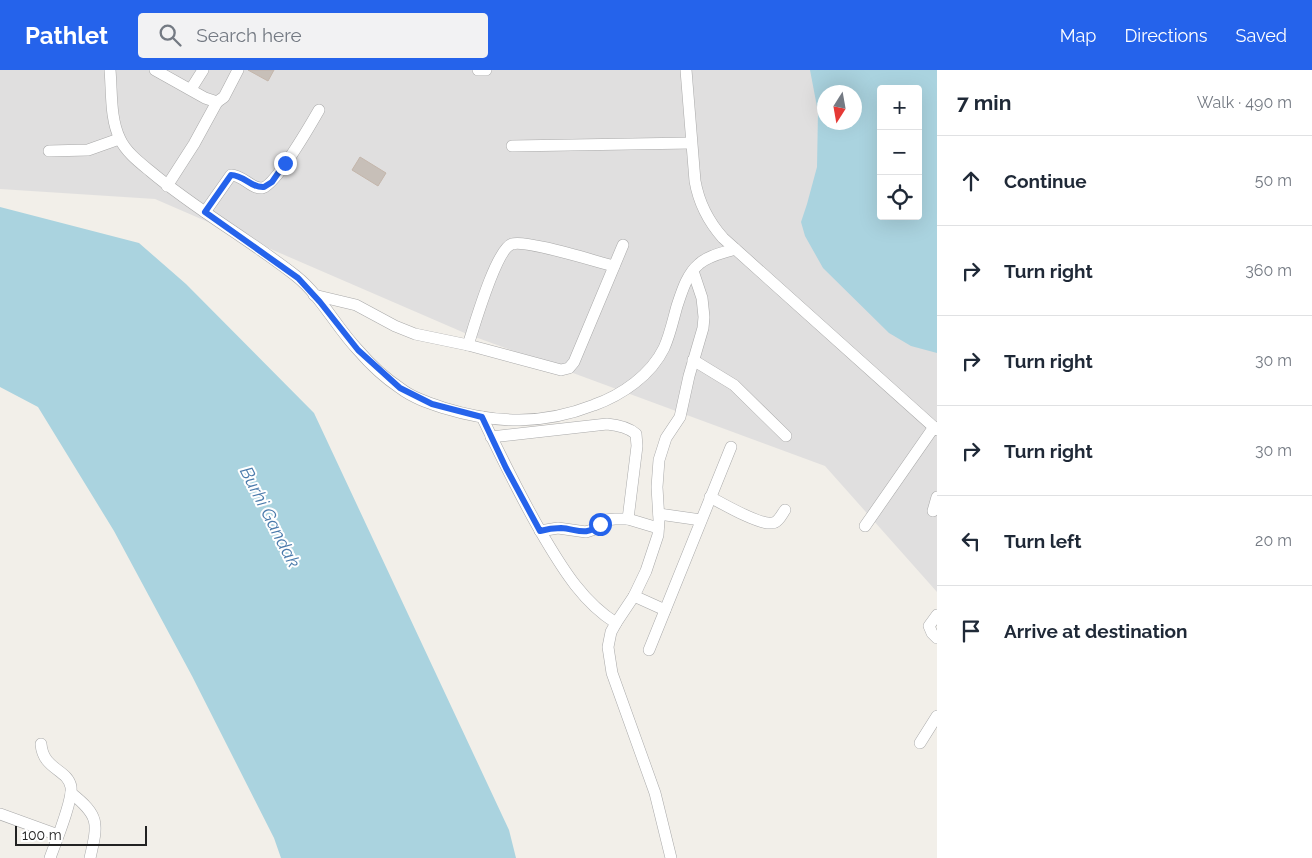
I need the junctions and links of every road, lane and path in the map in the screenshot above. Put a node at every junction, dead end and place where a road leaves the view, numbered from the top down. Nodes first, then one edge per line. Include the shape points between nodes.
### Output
1 (110, 70) edge
2 (155, 70) edge
3 (203, 70) edge
4 (238, 70) edge
5 (478, 70) edge
6 (486, 70) edge
7 (686, 70) edge
8 (191, 89) junction
9 (217, 102) junction
10 (319, 110) dead end
11 (119, 139) junction
12 (691, 143) junction
13 (512, 146) dead end
14 (49, 152) dead end
15 (167, 186) junction
16 (205, 212) junction
17 (623, 245) dead end
18 (735, 249) junction
19 (614, 266) junction
20 (693, 271) junction
21 (314, 294) junction
22 (468, 345) junction
23 (693, 360) junction
24 (482, 417) junction
25 (935, 428) edge
26 (786, 436) dead end
27 (491, 437) junction
28 (731, 447) dead end
29 (710, 497) junction
30 (937, 497) edge
31 (785, 510) dead end
32 (933, 511) dead end
33 (659, 514) junction
34 (628, 519) junction
35 (701, 520) junction
36 (865, 526) dead end
37 (658, 528) junction
38 (540, 531) junction
39 (634, 596) junction
40 (665, 610) junction
41 (937, 615) edge
42 (616, 623) junction
43 (937, 638) edge
44 (649, 650) dead end
45 (937, 716) edge
46 (920, 743) dead end
47 (42, 744) dead end
48 (71, 793) junction
49 (0, 814) edge
50 (58, 835) junction
51 (50, 858) edge
52 (90, 858) edge
53 (671, 858) edge

1 - 11 street
2 - 8 street
3 - 8 street
4 - 9 street via 224,97
5 - 6 street
7 - 12 street
8 - 9 street
9 - 15 street
10 - 16 street via 272,182 260,188 240,176 231,175
11 - 14 street via 88,150
11 - 15 street
12 - 13 street
12 - 18 street via 695,182 702,206 708,220
15 - 16 street
16 - 21 street via 288,270
17 - 19 street
18 - 20 street via 705,259
18 - 25 street
19 - 22 street via 574,362 568,368 557,370
19 - 22 street via 530,244 507,246 485,294
20 - 23 street via 704,317
20 - 24 street via 659,356 626,389 608,400 561,416 515,421
21 - 22 street via 356,305 410,332
21 - 24 street via 358,350 400,388 432,404
23 - 26 street via 734,385
23 - 33 street via 680,417 666,438 659,460
24 - 27 street
25 - 36 street
27 - 34 street via 607,424 632,430 636,434 637,446
27 - 38 street
28 - 29 street
29 - 31 street via 771,524
29 - 35 street
30 - 32 street
33 - 35 street
33 - 37 street
34 - 37 street
34 - 38 street via 605,520 586,532 558,528
35 - 40 street
37 - 39 street via 653,552
38 - 42 street via 585,598
39 - 40 street
39 - 42 street
40 - 44 street
41 - 43 street via 929,626
42 - 53 street via 608,647 612,673 653,787
45 - 46 street
47 - 48 street via 45,759 69,782
48 - 50 street
48 - 52 street via 86,805 94,817 95,835
49 - 50 street
50 - 51 street

